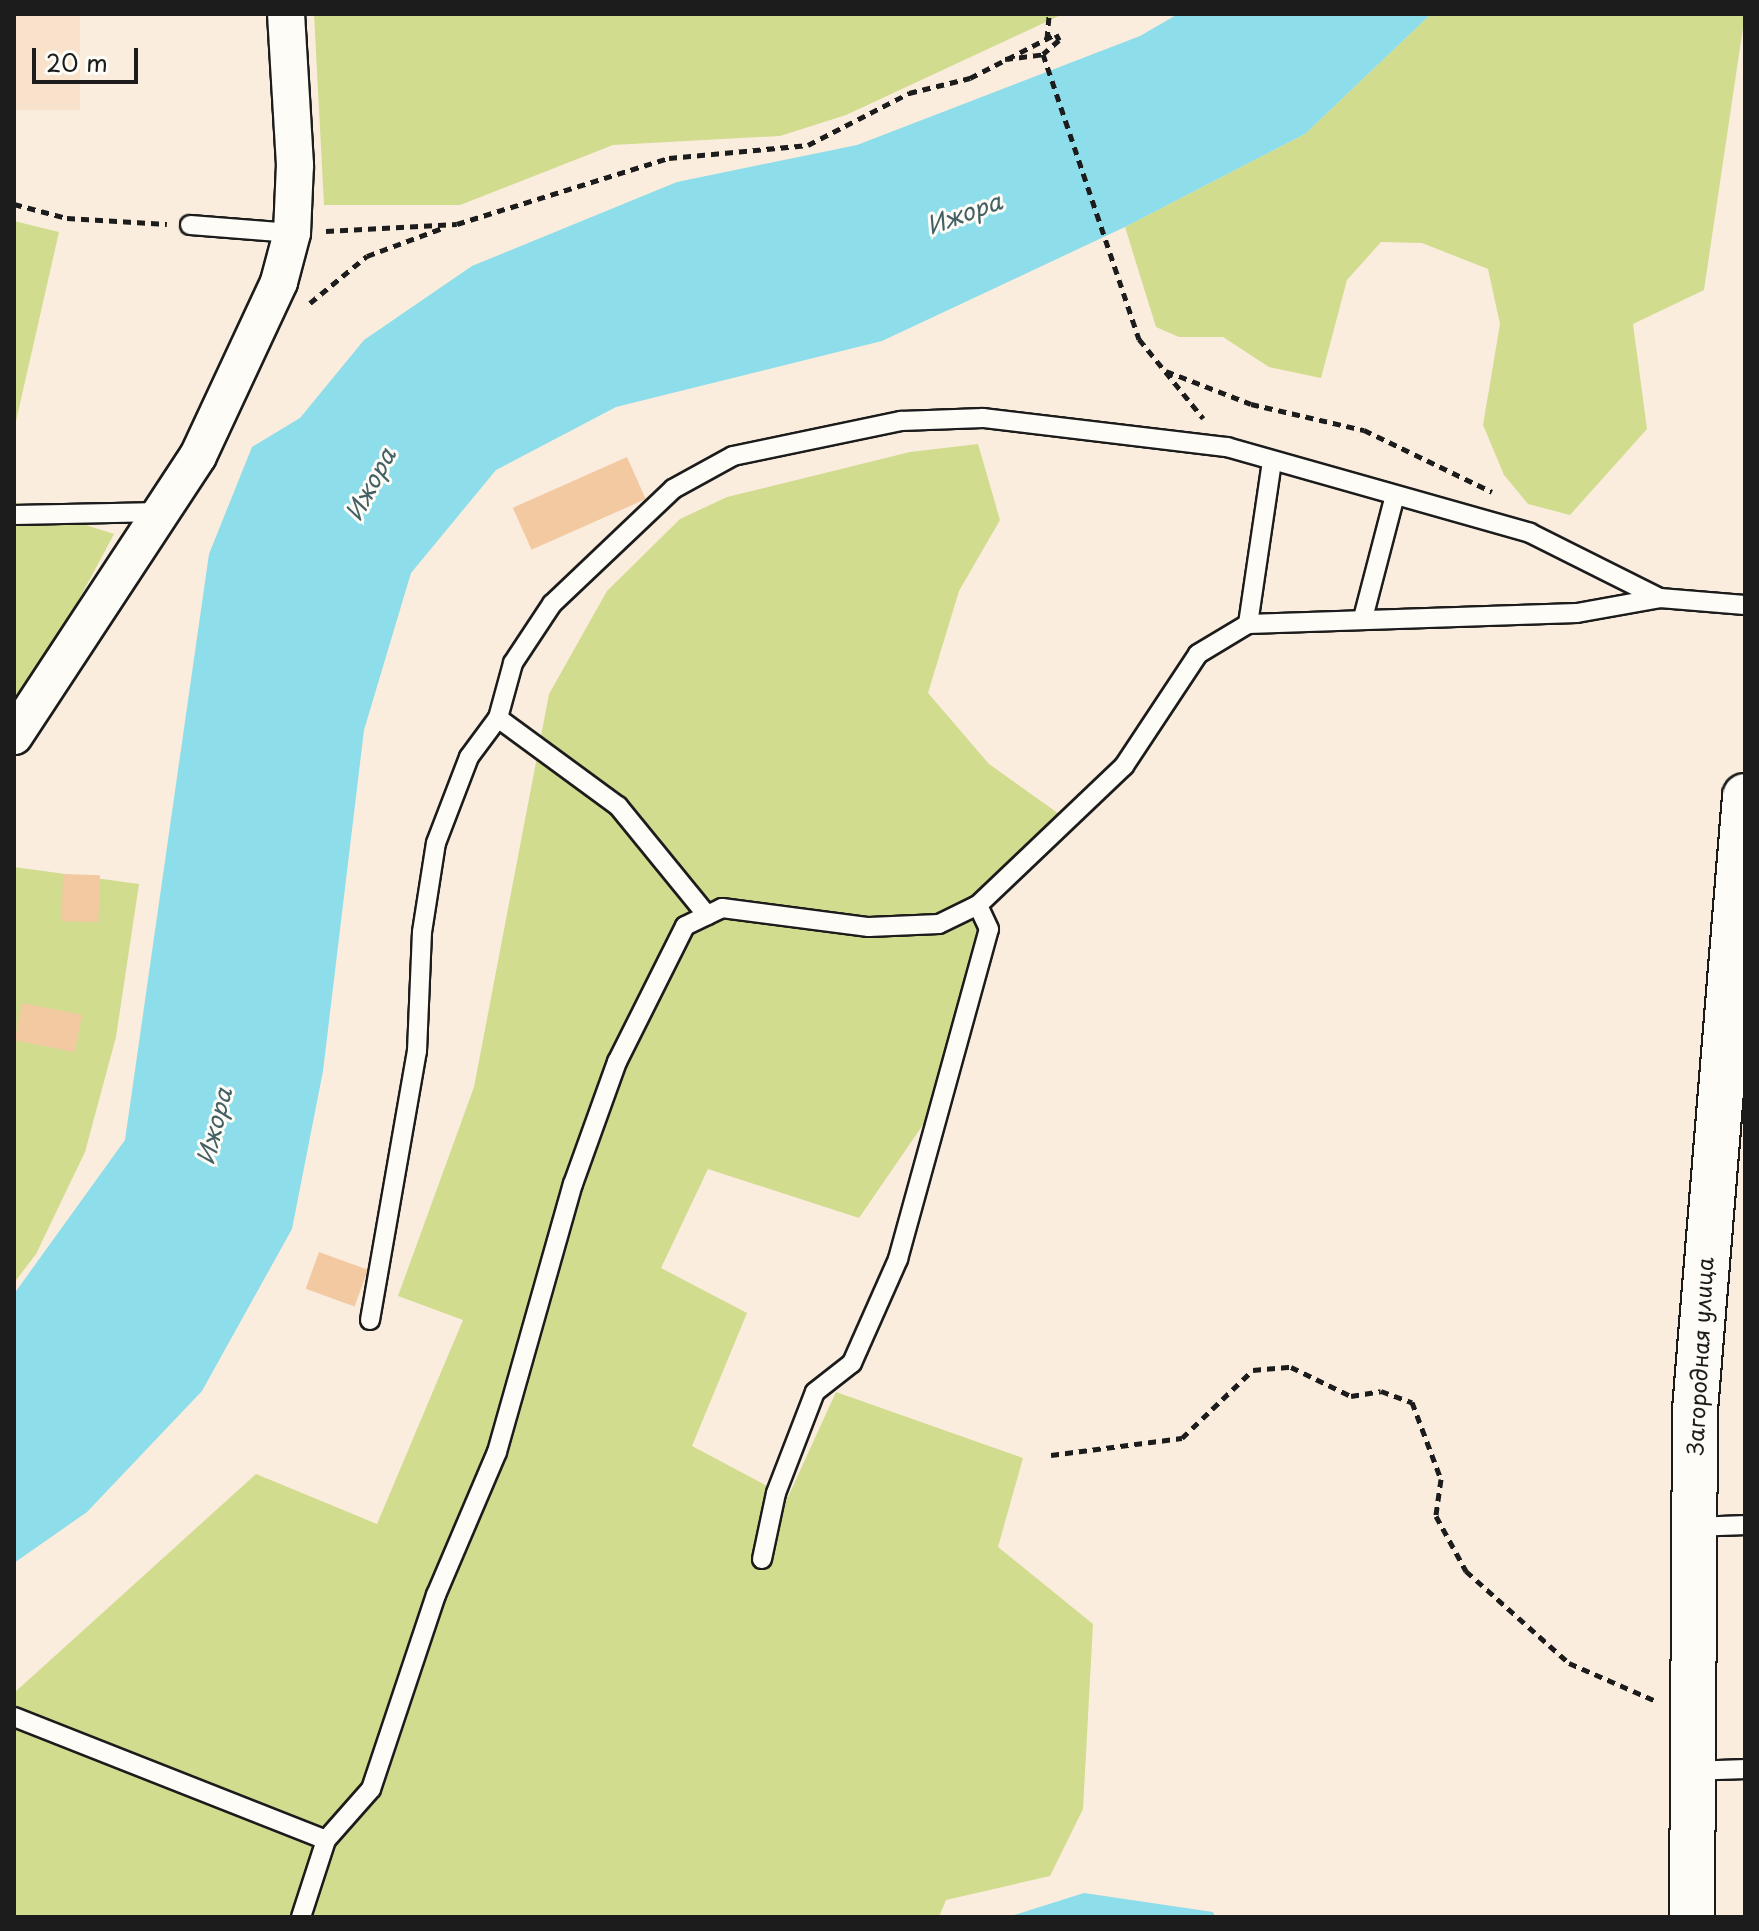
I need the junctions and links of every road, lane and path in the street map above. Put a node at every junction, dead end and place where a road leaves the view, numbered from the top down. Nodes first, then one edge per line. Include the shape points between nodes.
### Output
1 (286, 14) edge
2 (1049, 14) edge
3 (1047, 40) junction
4 (1043, 54) junction
5 (1004, 59) junction
6 (14, 204) edge
7 (457, 224) junction
8 (190, 225) joint
9 (292, 233) junction
10 (302, 309) dead end
11 (1165, 371) junction
12 (1227, 447) junction
13 (1272, 461) junction
14 (1394, 499) junction
15 (162, 512) junction
16 (14, 515) edge
17 (1530, 533) junction
18 (1660, 598) junction
19 (1745, 605) edge
20 (1363, 618) junction
21 (1248, 624) junction
22 (498, 718) junction
23 (14, 736) edge
24 (1745, 796) edge
25 (978, 905) junction
26 (707, 915) junction
27 (370, 1320) dead end
28 (1051, 1455) dead end
29 (1745, 1525) edge
30 (1691, 1527) junction
31 (762, 1559) dead end
32 (1688, 1715) junction
33 (14, 1717) edge
34 (1745, 1769) edge
35 (1687, 1771) junction
36 (326, 1840) junction
37 (301, 1917) edge
38 (1692, 1917) edge

1 - 9 street
2 - 3 path
3 - 4 path via 1056,34 1059,40
3 - 5 path
4 - 5 path
4 - 11 path via 1139,339
5 - 7 path via 970,78 909,93 808,145 669,158
6 - 8 path via 67,218
7 - 9 path
7 - 10 path via 367,256
8 - 9 lane
9 - 15 street via 250,351
11 - 12 path
11 - 17 path via 1425,454 1491,492
12 - 13 lane
12 - 22 lane via 938,418 733,456 673,489 552,604 513,663
13 - 14 lane
13 - 21 lane
14 - 17 lane
14 - 20 lane
15 - 16 lane
15 - 23 street
17 - 18 lane
18 - 19 lane
18 - 20 lane via 1577,613
20 - 21 lane
21 - 25 lane via 1198,654 1124,766
22 - 26 lane via 618,806
22 - 27 lane via 469,757 436,843 422,932 417,1051
24 - 30 main road, Загородная улица via 1707,1225
25 - 26 lane via 939,924 869,927 722,908
25 - 31 lane via 989,929 898,1259 852,1363 815,1392 776,1493
26 - 36 lane via 685,926 617,1062 573,1184 497,1452 436,1595 371,1789
28 - 32 path via 1182,1438 1253,1370 1291,1367 1351,1396 1381,1391 1412,1402 1441,1479 1436,1516 1466,1571 1569,1663
29 - 30 lane
30 - 32 main road, Загородная улица
32 - 35 main road, Загородная улица
33 - 36 lane
34 - 35 lane
35 - 38 main road, Загородная улица
36 - 37 lane

